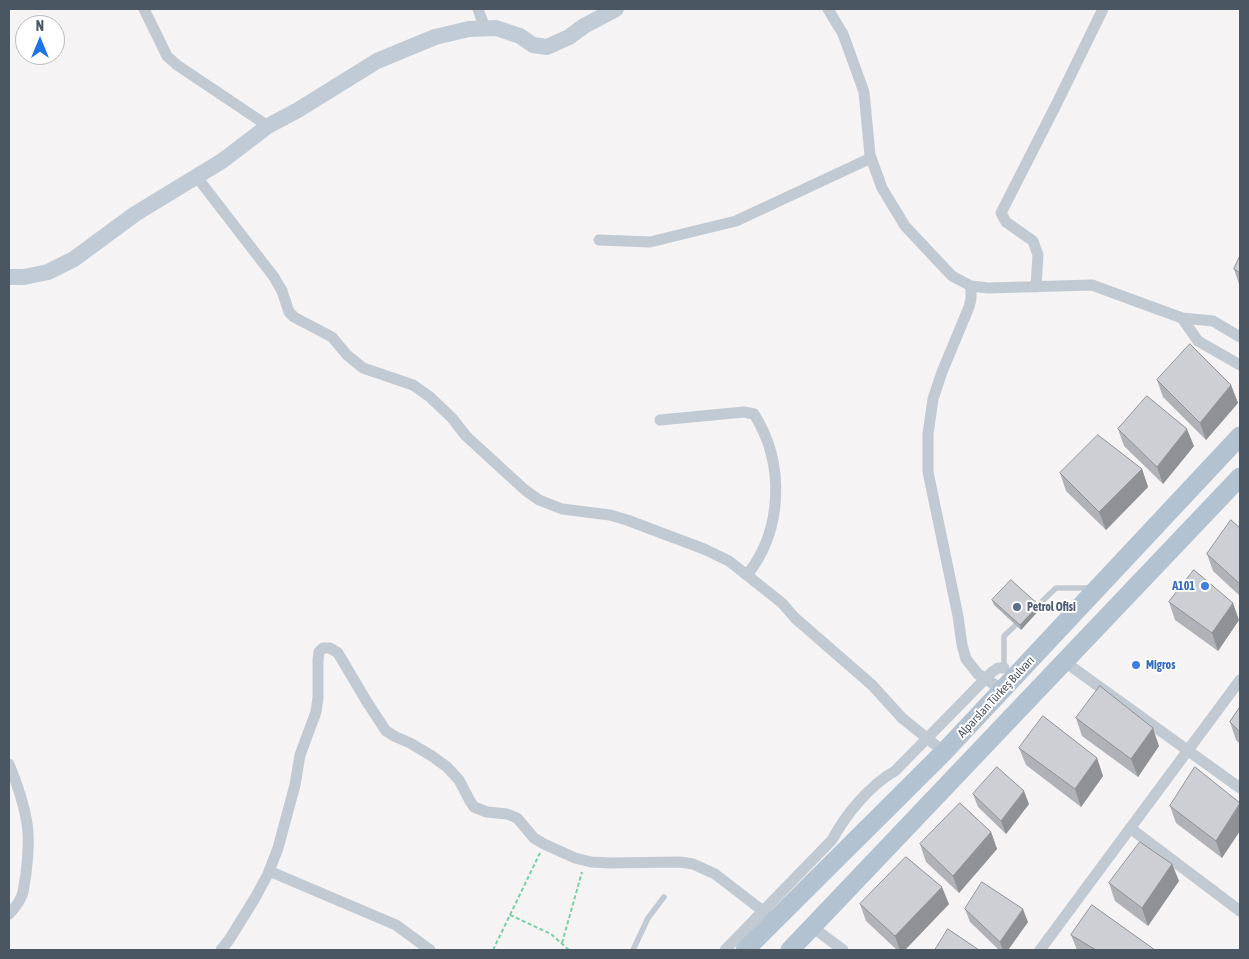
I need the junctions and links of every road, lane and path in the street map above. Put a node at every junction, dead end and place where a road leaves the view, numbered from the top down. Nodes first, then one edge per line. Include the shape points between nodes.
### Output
1 (144, 9) edge
2 (478, 9) edge
3 (616, 9) edge
4 (828, 9) edge
5 (1102, 9) edge
6 (485, 28) junction
7 (268, 126) junction
8 (871, 158) junction
9 (196, 176) junction
10 (599, 240) dead end
11 (9, 277) edge
12 (971, 286) junction
13 (1036, 287) junction
14 (1182, 318) junction
15 (1240, 337) edge
16 (1240, 365) edge
17 (660, 420) dead end
18 (1240, 436) edge
19 (1240, 476) edge
20 (747, 575) junction
21 (1100, 588) junction
22 (1030, 612) edge
23 (1024, 618) edge
24 (1065, 662) junction
25 (1004, 668) junction
26 (985, 679) junction
27 (1239, 686) edge
28 (1004, 689) junction
29 (928, 739) junction
30 (1187, 750) junction
31 (944, 752) junction
32 (9, 764) edge
33 (1240, 788) edge
34 (1130, 828) junction
35 (544, 844) junction
36 (587, 860) junction
37 (269, 871) junction
38 (664, 897) dead end
39 (1240, 911) edge
40 (9, 914) edge
41 (510, 915) junction
42 (769, 916) junction
43 (811, 926) junction
44 (562, 943) junction
45 (221, 950) edge
46 (430, 950) edge
47 (493, 950) edge
48 (570, 950) edge
49 (634, 950) edge
50 (725, 950) edge
51 (745, 950) edge
52 (790, 950) edge
53 (843, 950) edge
54 (1040, 950) edge

1 - 7 street via 167,56 176,65
2 - 6 street
3 - 6 street via 547,47 533,45 520,36 496,28
4 - 8 street via 843,34 864,92
5 - 13 street via 1002,212 1006,222 1033,241 1038,254
6 - 7 street via 434,37 377,61
7 - 9 street
8 - 10 street via 736,221 650,242
8 - 12 street via 882,188 905,226 952,276
9 - 11 street via 135,214 74,259 48,272
9 - 20 street via 274,277 294,317 332,337 363,368 413,385 430,397 472,442 525,490 539,500 562,509 627,520 718,555
12 - 13 street
12 - 26 street via 969,307 933,398 928,434 928,472 962,645 972,668
13 - 14 street via 1092,284
14 - 15 street via 1213,321
14 - 16 street via 1198,341
17 - 20 street via 744,412 754,414 760,423 772,458 776,500 766,543 759,560
18 - 21 main road, Alparslan Türkeş Bulvarı
19 - 24 main road, Alparslan Türkeş Bulvarı
20 - 29 street via 782,603
21 - 22 lane via 1056,588
21 - 28 main road, Alparslan Türkeş Bulvarı
23 - 25 lane via 1004,636
24 - 30 street
24 - 43 main road, Alparslan Türkeş Bulvarı
25 - 26 street via 998,668
25 - 28 lane
26 - 28 street
26 - 29 street
27 - 30 street
28 - 31 main road, Alparslan Türkeş Bulvarı
29 - 31 street
29 - 42 street via 844,819 832,840
30 - 33 street
30 - 34 street
31 - 42 main road, Alparslan Türkeş Bulvarı
32 - 40 street via 27,820 28,834 22,893
34 - 39 street
34 - 54 street
35 - 36 street
35 - 37 street via 534,838 517,818 474,807 459,780 446,767 386,731 338,653 324,648 319,652 316,712 300,755 286,818
35 - 41 path
36 - 42 street via 693,864 715,874
36 - 44 path
37 - 45 street
37 - 46 street via 388,921
38 - 49 lane via 648,918
41 - 44 path via 551,934
41 - 47 path
42 - 50 street
42 - 51 main road, Alparslan Türkeş Bulvarı
43 - 52 main road, Alparslan Türkeş Bulvarı
43 - 53 street
44 - 48 path

